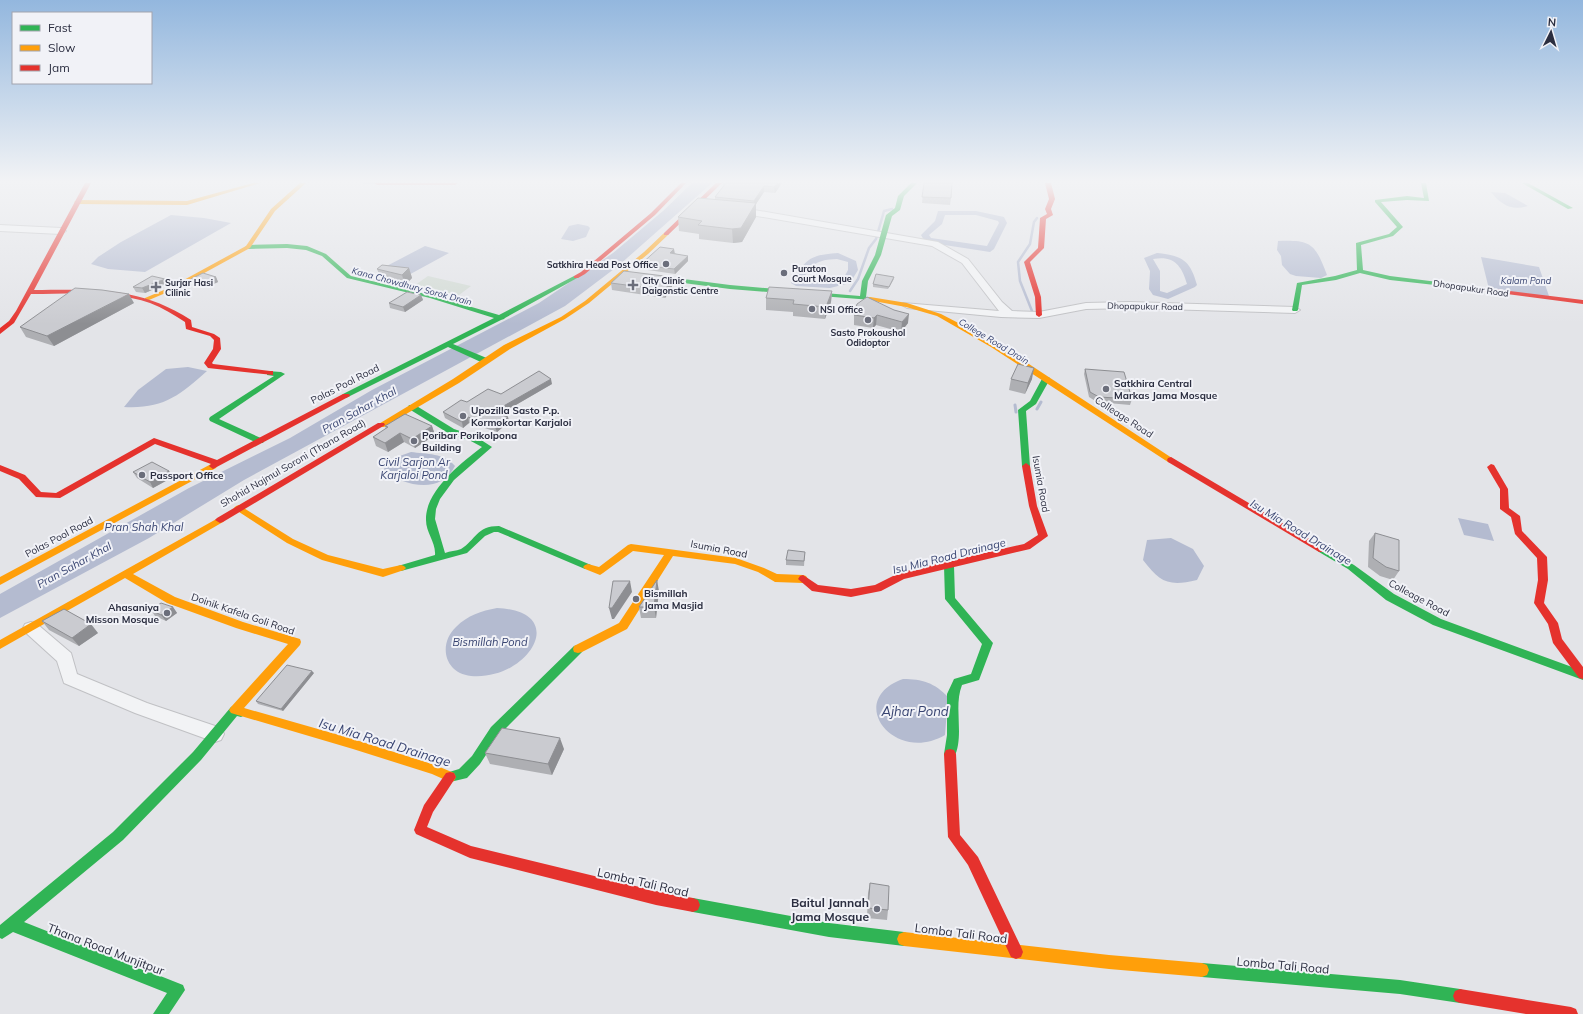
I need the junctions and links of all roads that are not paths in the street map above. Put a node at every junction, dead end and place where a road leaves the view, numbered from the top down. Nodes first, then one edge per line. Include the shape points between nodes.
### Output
1 (47, 230) edge
2 (259, 230) edge
3 (633, 230) edge
4 (670, 230) edge
5 (862, 230) edge
6 (887, 230) edge
7 (1042, 230) edge
8 (1396, 230) edge
9 (61, 231) joint
10 (886, 234) junction
11 (248, 247) junction
12 (1360, 271) junction
13 (623, 272) junction
14 (29, 292) junction
15 (863, 298) junction
16 (147, 299) junction
17 (1583, 302) edge
18 (907, 305) junction
19 (1295, 310) joint
20 (1010, 314) junction
21 (1039, 315) junction
22 (502, 318) junction
23 (0, 332) edge
24 (447, 344) junction
25 (486, 361) junction
26 (1046, 379) junction
27 (412, 407) junction
28 (260, 441) junction
29 (217, 464) junction
30 (1491, 467) dead end
31 (0, 468) edge
32 (239, 508) junction
33 (671, 552) junction
34 (440, 557) junction
35 (949, 566) junction
36 (126, 574) junction
37 (0, 581) edge
38 (31, 628) junction
39 (0, 645) edge
40 (1583, 676) edge
41 (235, 710) junction
42 (215, 734) junction
43 (450, 777) junction
44 (10, 924) junction
45 (0, 933) edge
46 (1016, 952) junction
47 (160, 1014) edge
48 (1571, 1014) edge

1 - 9 street
2 - 11 main road
3 - 22 main road, Polas Pool Road via 583,272
4 - 13 main road, Shohid Najmul Soroni (Thana Road)
5 - 10 street
6 - 10 main road
7 - 21 main road via 1040,248 1027,262 1038,297
8 - 12 main road via 1391,235 1358,244
9 - 14 main road
10 - 15 main road via 880,244 878,255 869,268 863,287
10 - 20 street via 935,244 965,261 998,304
11 - 16 main road via 173,288
11 - 22 main road via 291,247 317,251 349,277 432,297
12 - 17 main road, Dhopapukur Road via 1390,278
12 - 19 main road, Dhopapukur Road via 1299,284
13 - 15 main road, Colleage Road via 730,287
13 - 25 main road, Shohid Najmul Soroni (Thana Road) via 606,288 569,314
14 - 16 main road via 106,293
14 - 23 main road via 12,322
15 - 18 main road, Colleage Road
16 - 28 main road via 182,314 189,321 188,328 218,339 219,344 208,364 211,366 281,374 213,419
18 - 20 street, Dhopapukur Road
18 - 26 main road, Colleage Road via 939,315 960,326
19 - 21 street, Dhopapukur Road via 1130,304 1086,306
20 - 21 street, Dhopapukur Road
22 - 24 main road, Polas Pool Road
24 - 25 main road
24 - 28 main road, Polas Pool Road
25 - 27 main road, Shohid Najmul Soroni (Thana Road)
26 - 35 main road, Isumia Road via 1033,402 1022,410 1030,496 1043,536 1027,547
26 - 40 main road, Colleage Road via 1180,466 1351,567 1390,597 1437,622
27 - 32 main road, Shohid Najmul Soroni (Thana Road)
27 - 34 main road via 451,431 488,447 464,464 449,480 432,509 429,521 441,551
28 - 29 main road, Polas Pool Road
29 - 31 main road via 154,442 57,496 39,495 22,477
29 - 37 main road, Polas Pool Road
30 - 40 main road via 1504,489 1505,508 1515,516 1518,532 1542,556 1543,580 1539,603 1553,624 1557,640
32 - 34 main road via 290,541 325,558 382,573
32 - 36 main road, Shohid Najmul Soroni (Thana Road)
33 - 34 main road, Isumia Road via 631,547 600,572 500,529 493,529 482,534 464,551
33 - 35 main road, Isumia Road via 736,561 775,578 804,579 816,588 851,593 877,588 901,576
33 - 43 main road via 622,626 578,649 495,730 476,760 463,774
35 - 46 main road via 950,599 988,643 975,677 958,682 953,694 953,736 950,748 954,837 973,861
36 - 38 main road, Shohid Najmul Soroni (Thana Road)
36 - 41 main road, Doinik Kafela Goli Road via 171,600 296,642
38 - 39 main road, Shohid Najmul Soroni (Thana Road)
38 - 42 street via 65,658 70,678 141,708
41 - 42 main road
41 - 43 main road via 353,744
42 - 44 main road via 197,756 118,836
43 - 46 main road, Lomba Tali Road via 428,809 420,830 470,852 656,898 814,928
44 - 45 main road
44 - 47 main road, Thana Road Munjitpur via 178,990
46 - 48 main road, Lomba Tali Road via 1400,987

